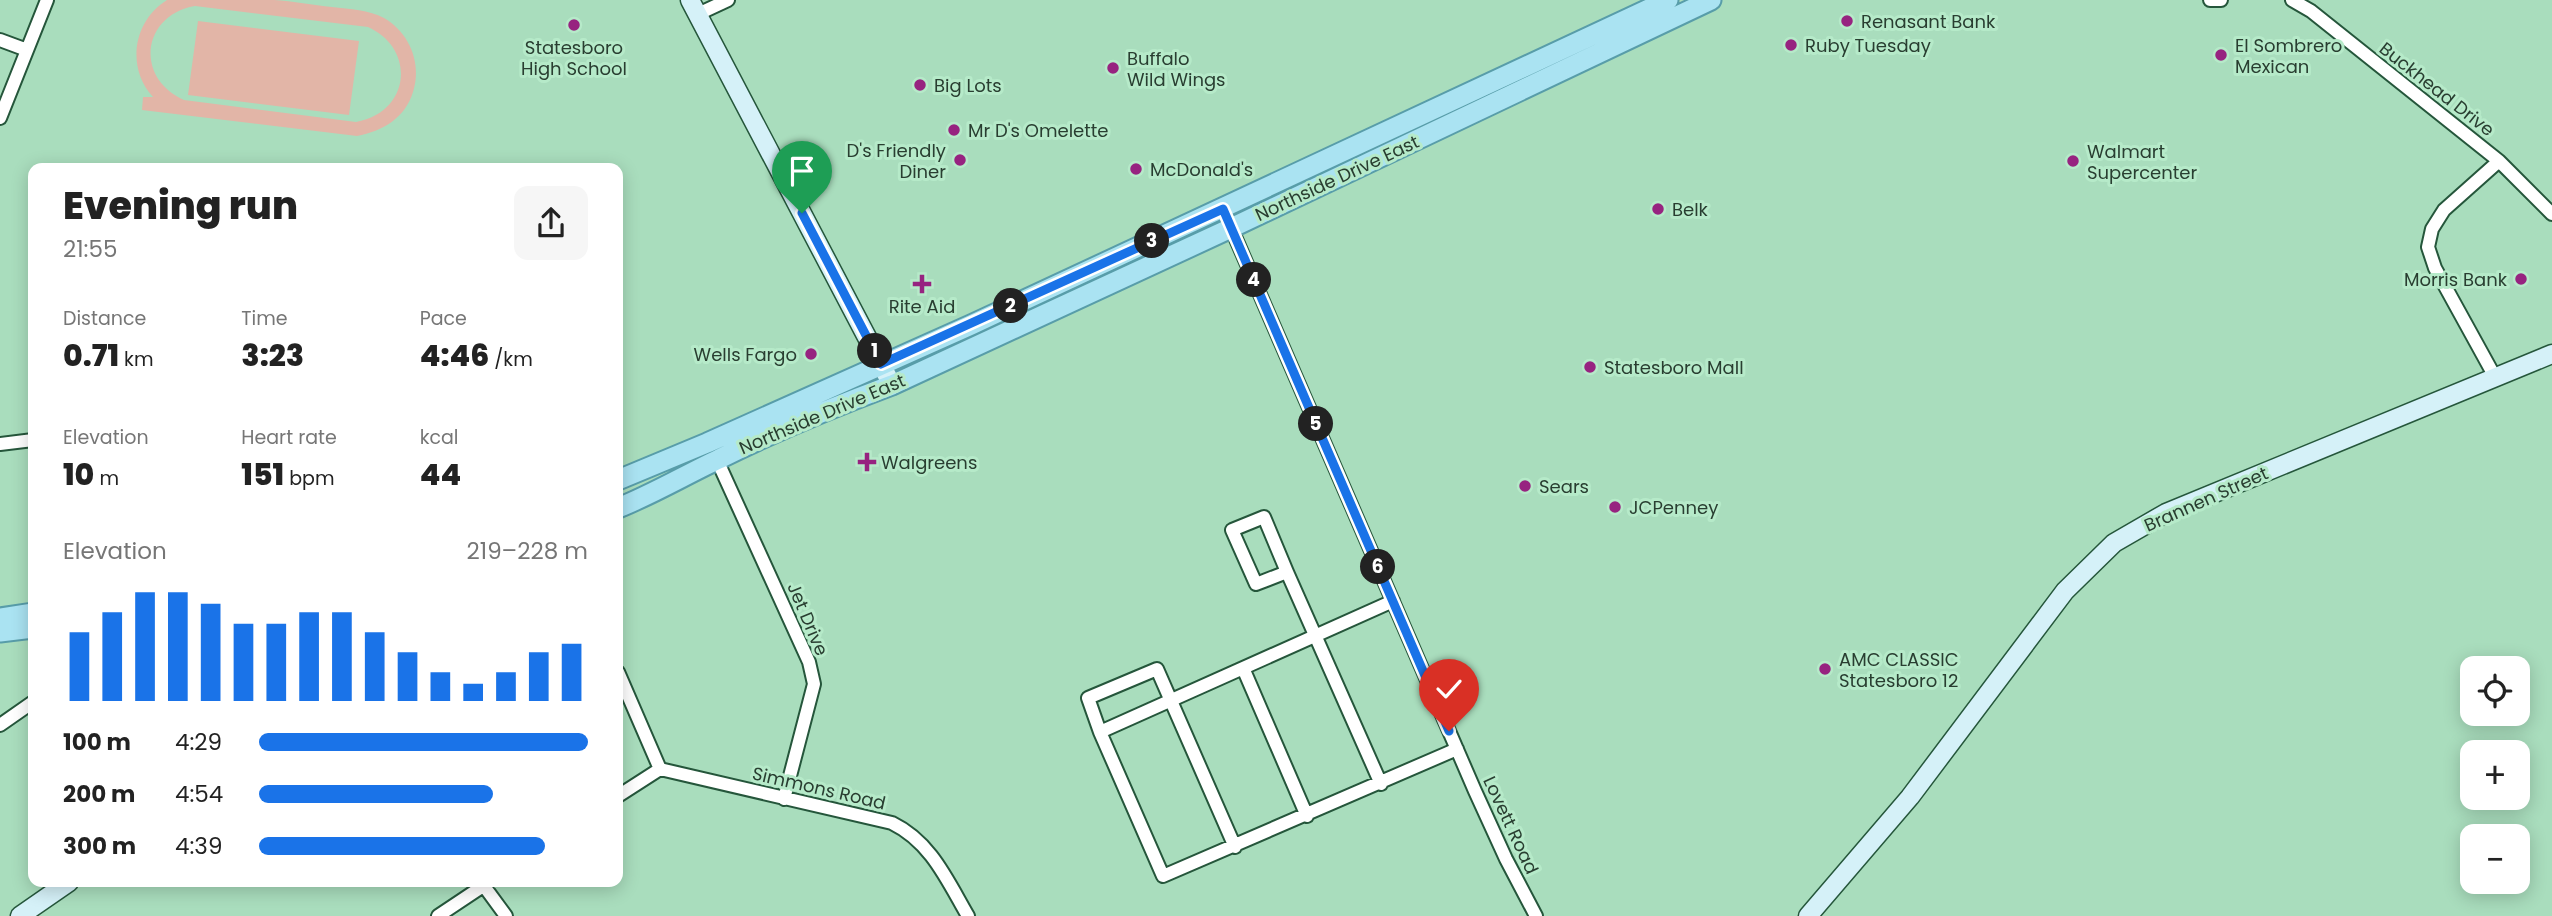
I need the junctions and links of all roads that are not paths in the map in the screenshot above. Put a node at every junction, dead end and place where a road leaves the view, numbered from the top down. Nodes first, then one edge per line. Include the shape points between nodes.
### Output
1 (47, 0) edge
2 (728, 0) edge
3 (1668, 0) edge
4 (1711, 0) edge
5 (2210, 0) edge
6 (2221, 0) edge
7 (2292, 0) edge
8 (694, 7) edge
9 (0, 40) edge
10 (27, 50) junction
11 (0, 118) edge
12 (2499, 160) junction
13 (1223, 209) junction
14 (2552, 214) edge
15 (1231, 228) junction
16 (2552, 354) edge
17 (881, 364) junction
18 (2495, 377) junction
19 (892, 385) junction
20 (28, 440) edge
21 (0, 443) edge
22 (718, 460) junction
23 (623, 478) edge
24 (623, 506) edge
25 (1287, 572) junction
26 (1393, 601) junction
27 (28, 614) edge
28 (0, 618) edge
29 (28, 629) edge
30 (0, 632) edge
31 (1315, 637) junction
32 (1243, 668) junction
33 (623, 684) edge
34 (1171, 700) junction
35 (28, 705) edge
36 (0, 725) edge
37 (1100, 732) junction
38 (1457, 749) junction
39 (660, 769) junction
40 (1381, 784) junction
41 (623, 793) edge
42 (784, 799) junction
43 (1307, 816) junction
44 (1235, 847) junction
45 (62, 887) edge
46 (482, 887) edge
47 (488, 887) edge
48 (20, 916) edge
49 (438, 916) edge
50 (506, 916) edge
51 (968, 916) edge
52 (1536, 916) edge
53 (1808, 916) edge

1 - 10 street
2 - 8 street
3 - 13 main road, Northside Drive East
4 - 15 main road, Northside Drive East
5 - 6 street
7 - 12 street, Buckhead Drive
8 - 17 street
9 - 10 street
10 - 11 street
12 - 14 street, Buckhead Drive
12 - 18 street via 2444,210 2428,247
13 - 15 street, Lovett Road
13 - 17 main road, Northside Drive East
15 - 19 main road, Northside Drive East
15 - 26 street, Lovett Road
16 - 18 street, Brannen Street
17 - 19 street
17 - 23 main road, Northside Drive East
18 - 53 street, Brannen Street via 2166,513 2114,543 2065,591 1910,797
19 - 22 main road, Northside Drive East
20 - 21 street
22 - 24 main road, Northside Drive East
22 - 42 street, Jet Drive via 809,662 814,684
25 - 25 street via 1264,517 1232,530 1256,584
25 - 31 street
26 - 31 street
26 - 38 street, Lovett Road
27 - 28 main road
29 - 30 main road
31 - 32 street
31 - 40 street
32 - 34 street
32 - 43 street
33 - 39 street
34 - 37 street
34 - 37 street via 1157,669 1088,698
34 - 44 street
35 - 36 street
37 - 44 street via 1163,876
38 - 40 street
38 - 52 street, Lovett Road
39 - 41 street
39 - 42 street, Simmons Road
40 - 43 street
42 - 51 street, Simmons Road via 892,822 908,830 925,845
43 - 44 street
45 - 48 street
46 - 49 street
47 - 50 street

